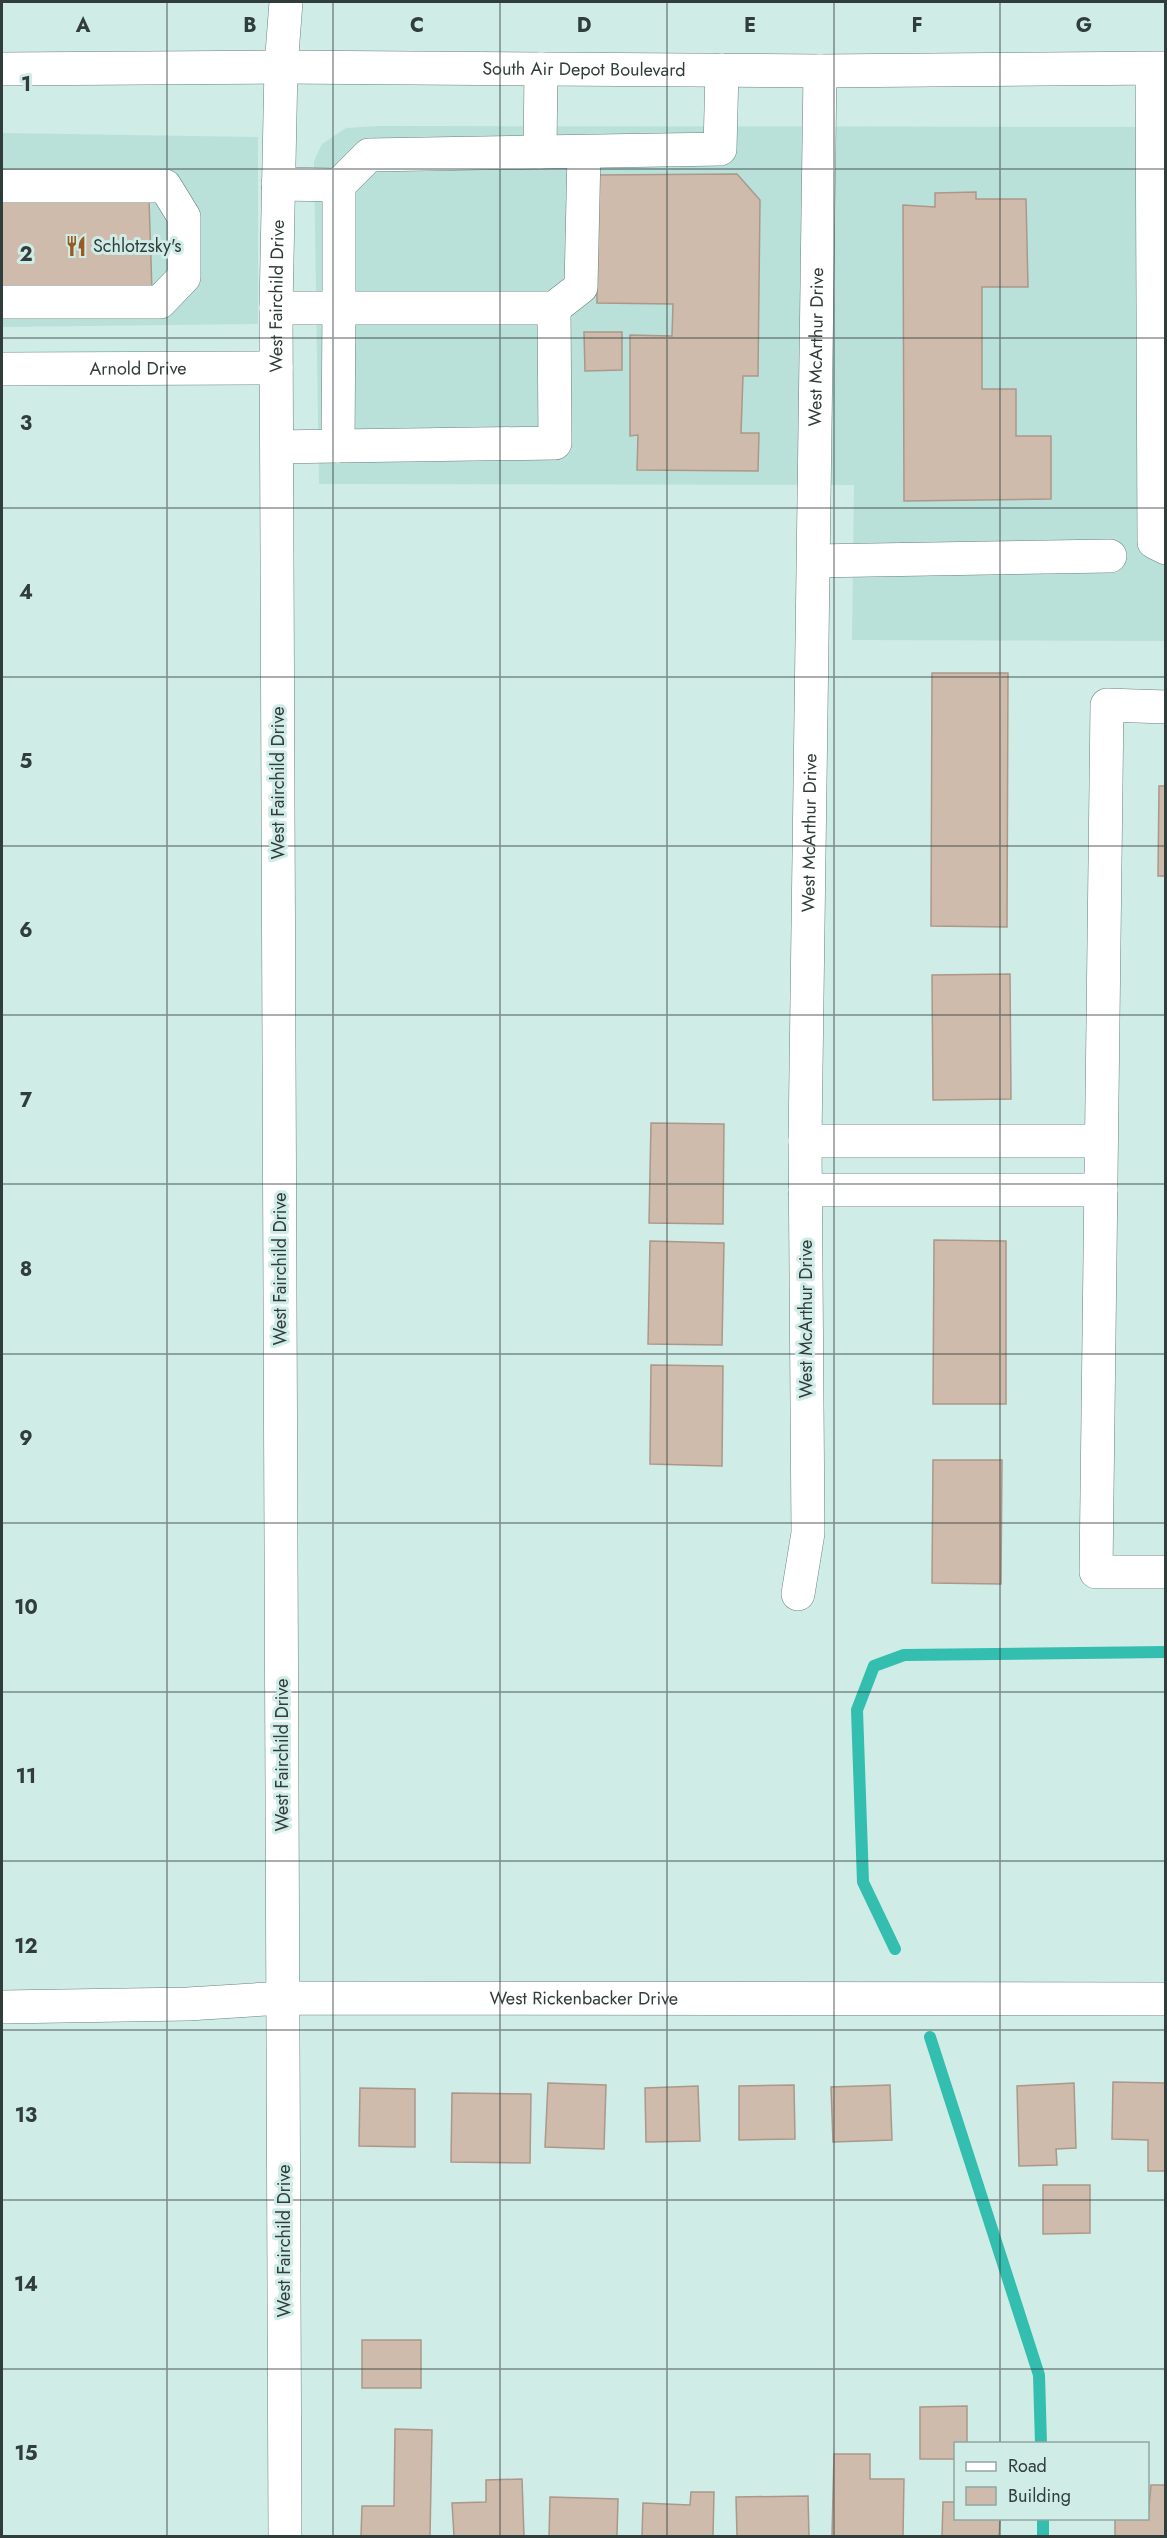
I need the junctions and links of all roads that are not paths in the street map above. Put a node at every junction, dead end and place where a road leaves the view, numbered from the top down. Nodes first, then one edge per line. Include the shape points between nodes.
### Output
1 (286, 2) edge
2 (281, 68) junction
3 (2, 69) edge
4 (541, 69) junction
5 (1159, 69) edge
6 (722, 70) junction
7 (820, 71) junction
8 (540, 152) junction
9 (584, 152) junction
10 (278, 184) junction
11 (339, 184) junction
12 (2, 186) edge
13 (2, 302) edge
14 (276, 308) junction
15 (339, 308) junction
16 (554, 308) junction
17 (276, 368) junction
18 (2, 369) edge
19 (338, 446) junction
20 (277, 447) junction
21 (1166, 548) edge
22 (1110, 556) dead end
23 (814, 561) junction
24 (1166, 707) edge
25 (805, 1141) junction
26 (1101, 1141) junction
27 (805, 1190) junction
28 (1101, 1190) junction
29 (1166, 1572) edge
30 (798, 1594) dead end
31 (282, 1998) junction
32 (1166, 1999) edge
33 (2, 2007) edge
34 (285, 2536) edge

1 - 2 street, West Fairchild Drive
2 - 3 street, South Air Depot Boulevard
2 - 4 street, South Air Depot Boulevard
2 - 10 street, West Fairchild Drive
4 - 6 street, South Air Depot Boulevard
4 - 8 street
5 - 7 street, South Air Depot Boulevard
5 - 21 street via 1154,542
6 - 7 street, South Air Depot Boulevard
6 - 9 street via 720,149
7 - 23 street, West McArthur Drive
8 - 9 street
8 - 11 street via 369,155
9 - 16 street via 581,287
10 - 11 street
10 - 14 street, West Fairchild Drive
11 - 15 street
12 - 13 street via 165,186 184,217 184,278 160,302
14 - 15 street
14 - 17 street, West Fairchild Drive
15 - 16 street
15 - 19 street
16 - 19 street via 555,443
17 - 18 street, Arnold Drive
17 - 20 street, West Fairchild Drive
19 - 20 street
20 - 31 street, West Fairchild Drive
22 - 23 street
23 - 25 street, West McArthur Drive
24 - 26 street via 1107,705
25 - 26 street
25 - 27 street, West McArthur Drive
26 - 28 street
27 - 28 street
27 - 30 street, West McArthur Drive via 808,1533
28 - 29 street via 1096,1572
31 - 32 street, West Rickenbacker Drive
31 - 33 street, West Rickenbacker Drive
31 - 34 street, West Fairchild Drive

